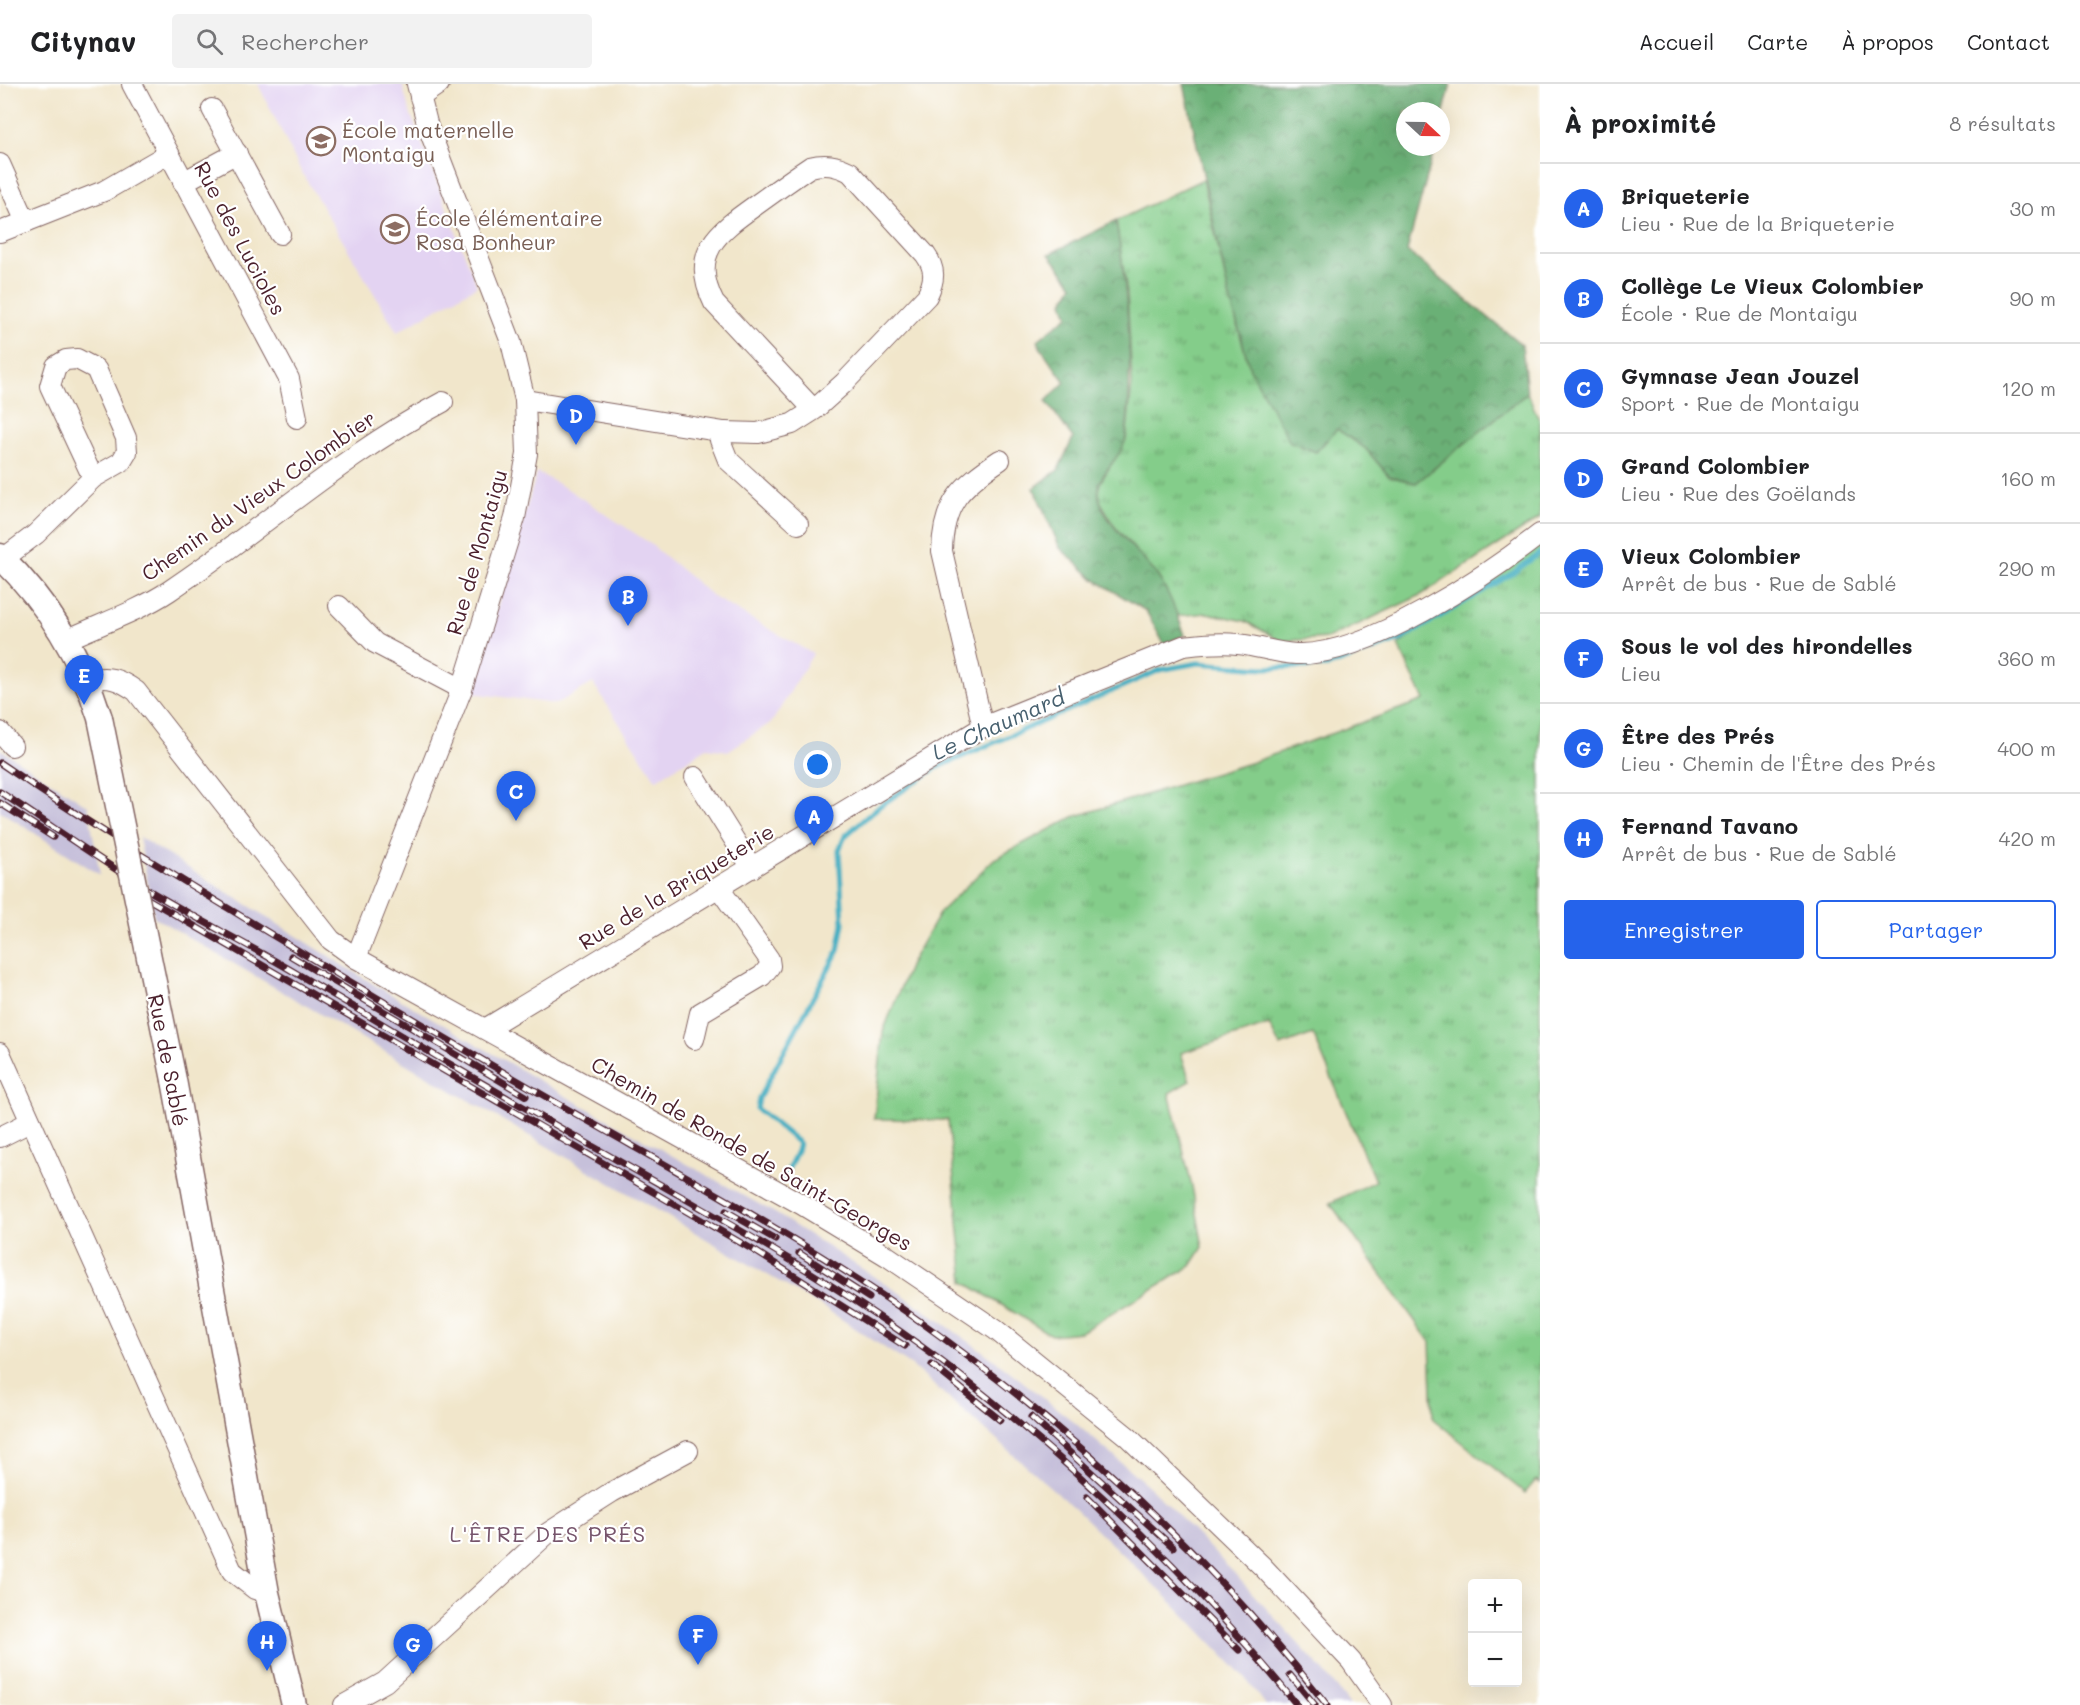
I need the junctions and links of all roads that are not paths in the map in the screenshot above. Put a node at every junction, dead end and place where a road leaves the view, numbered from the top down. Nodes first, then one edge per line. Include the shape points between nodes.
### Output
1 (132, 84) edge
2 (439, 84) edge
3 (419, 91) edge
4 (212, 109) dead end
5 (237, 153) junction
6 (168, 154) junction
7 (0, 164) edge
8 (183, 182) junction
9 (26, 222) junction
10 (0, 232) edge
11 (280, 234) dead end
12 (525, 400) junction
13 (443, 402) dead end
14 (814, 410) junction
15 (297, 418) dead end
16 (724, 432) junction
17 (1000, 460) dead end
18 (93, 478) junction
19 (798, 524) dead end
20 (1540, 534) edge
21 (2, 558) edge
22 (339, 606) dead end
23 (66, 640) junction
24 (88, 681) junction
25 (462, 689) junction
26 (983, 727) junction
27 (694, 777) dead end
28 (752, 868) junction
29 (719, 888) junction
30 (356, 958) junction
31 (485, 1029) junction
32 (694, 1039) dead end
33 (0, 1053) edge
34 (30, 1122) junction
35 (0, 1137) edge
36 (688, 1451) dead end
37 (267, 1593) junction
38 (294, 1705) edge
39 (344, 1705) edge
40 (1382, 1705) edge

1 - 6 street, Rue des Lucioles
2 - 3 street
3 - 12 street, Rue de Montaigu via 428,127 511,342
4 - 5 street
5 - 8 street
5 - 11 street
6 - 8 street, Rue des Lucioles
6 - 9 street via 104,191
7 - 9 street
8 - 15 street, Rue des Lucioles via 289,379
9 - 10 street
12 - 16 street
12 - 25 street, Rue de Montaigu via 527,454 515,518
13 - 23 street, Chemin du Vieux Colombier via 401,424 348,460 167,592
14 - 14 street via 927,296 934,282 933,265 925,254 850,172 821,164 810,167 722,229 703,265 704,284 714,303
14 - 16 street via 792,424 758,434
16 - 19 street via 720,440 728,460
17 - 26 street via 974,477 951,502 942,527 942,551
18 - 18 street via 121,462 127,452 126,438 96,369 77,360 66,360 56,366 50,386
18 - 21 street via 36,534
20 - 26 street, Rue de la Briqueterie via 1500,565 1385,632 1297,654 1218,642 1183,646
21 - 23 main road, Rue de Sablé via 49,613
22 - 25 street via 375,643
23 - 24 main road, Rue de Sablé
24 - 30 street, Chemin de Ronde de Saint-Georges via 111,677 136,691 331,940
24 - 37 main road, Rue de Sablé, bridge via 100,718 174,1080
25 - 30 street, Rue de Montaigu
26 - 28 street, Rue de la Briqueterie
27 - 28 street
28 - 29 street, Rue de la Briqueterie
29 - 31 street, Rue de la Briqueterie
29 - 32 street via 770,966 762,976 700,1013
30 - 31 street, Chemin de Ronde de Saint-Georges
31 - 40 street, Chemin de Ronde de Saint-Georges via 801,1204 996,1330 1128,1437 1263,1567 1350,1661
33 - 34 street
34 - 35 street
34 - 37 street via 232,1571
36 - 39 street via 612,1492 548,1533 385,1682
37 - 38 main road, Rue de Sablé

